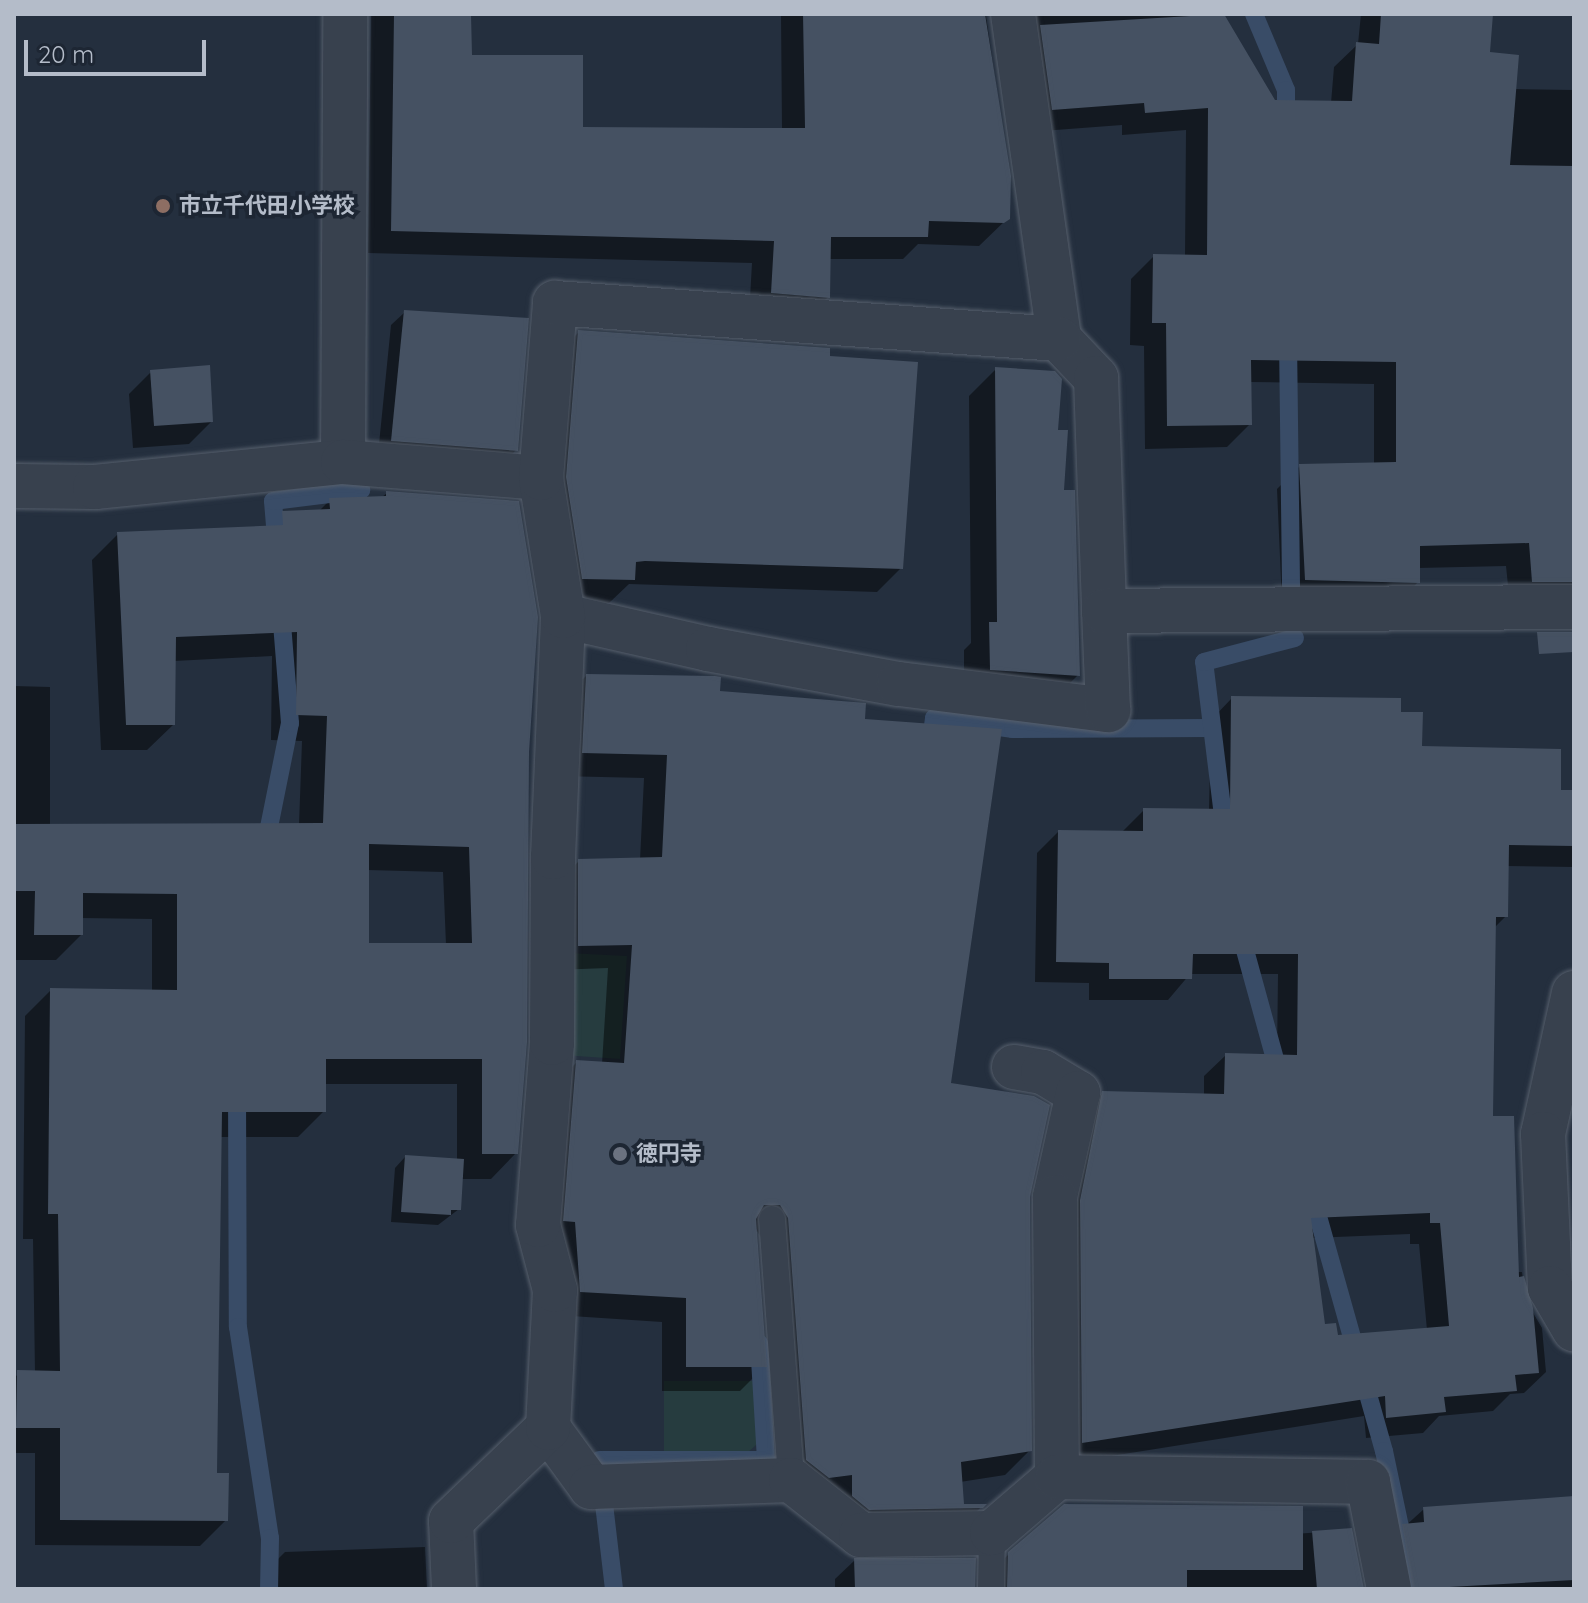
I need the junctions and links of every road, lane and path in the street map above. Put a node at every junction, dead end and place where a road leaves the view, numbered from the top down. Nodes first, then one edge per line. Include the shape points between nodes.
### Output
1 (345, 14) edge
2 (1013, 14) edge
3 (1059, 339) junction
4 (343, 462) junction
5 (541, 478) junction
6 (14, 486) edge
7 (1574, 607) edge
8 (1104, 611) junction
9 (563, 616) junction
10 (1574, 993) edge
11 (1014, 1067) dead end
12 (772, 1219) dead end
13 (1574, 1329) edge
14 (548, 1428) junction
15 (1057, 1477) junction
16 (791, 1480) junction
17 (992, 1533) junction
18 (454, 1589) edge
19 (991, 1589) edge
20 (1389, 1589) edge

1 - 4 street
2 - 3 street
3 - 5 street via 555,303
3 - 8 street via 1096,378
4 - 5 street
4 - 6 street via 95,487
5 - 9 street
7 - 8 street
8 - 9 street via 1108,710 899,684
9 - 14 street via 552,1043 538,1225 555,1290
10 - 13 street via 1543,1134 1550,1288
11 - 15 street via 1043,1072 1078,1093 1055,1197
12 - 16 lane
14 - 16 street via 591,1487
14 - 18 street via 451,1521
15 - 17 street
15 - 20 street via 1368,1482
16 - 17 street via 861,1535
17 - 19 lane

